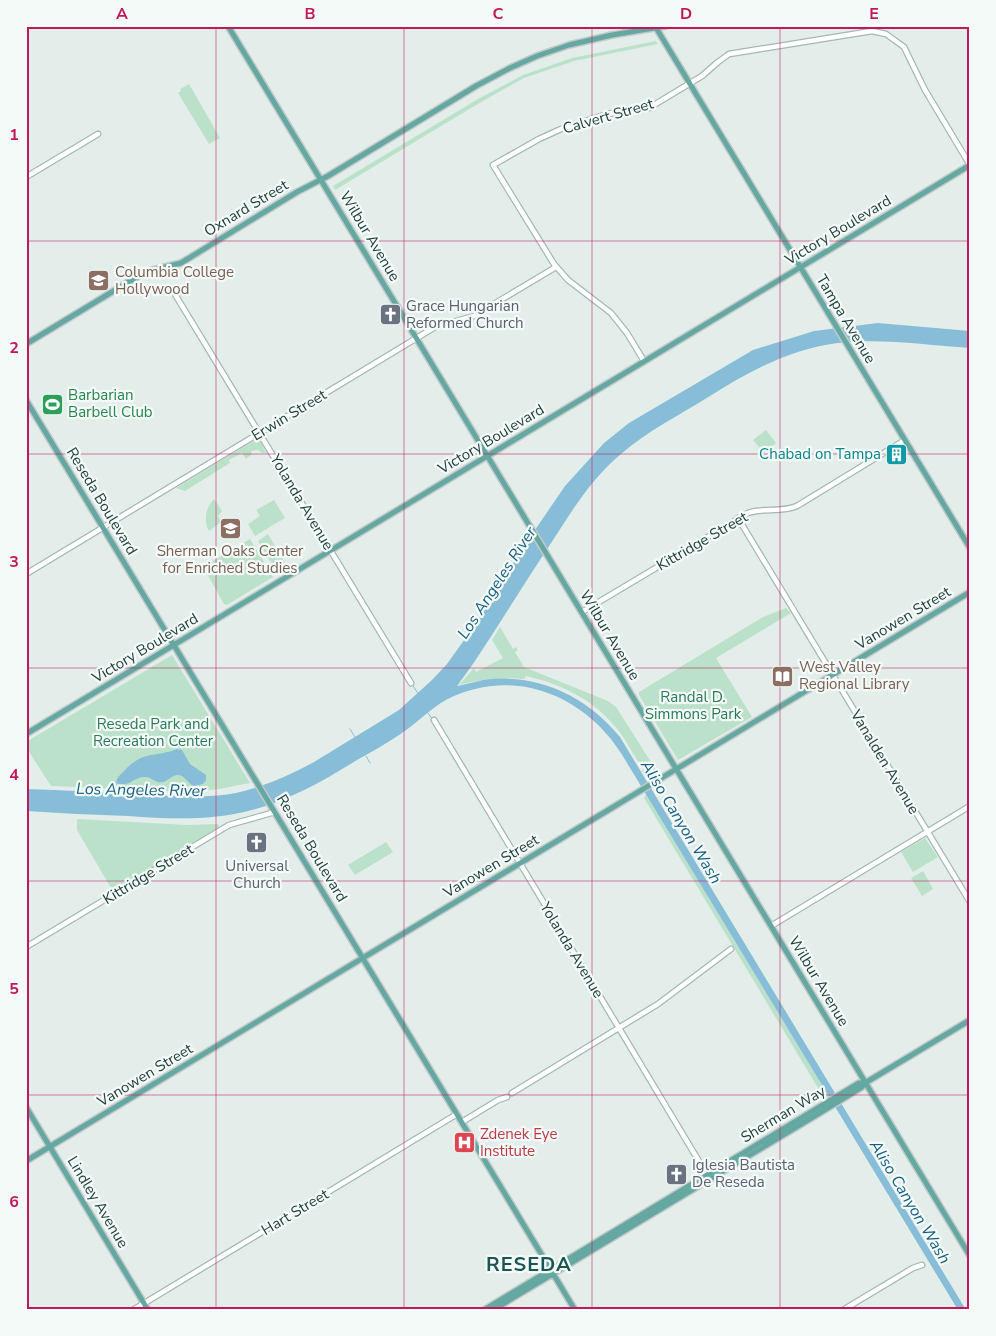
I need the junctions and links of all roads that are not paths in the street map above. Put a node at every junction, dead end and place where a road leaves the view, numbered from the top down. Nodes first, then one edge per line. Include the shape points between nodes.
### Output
1 (228, 26) edge
2 (666, 26) edge
3 (656, 27) edge
4 (690, 84) junction
5 (98, 134) dead end
6 (970, 165) edge
7 (26, 177) edge
8 (320, 179) junction
9 (556, 267) junction
10 (800, 267) junction
11 (176, 296) dead end
12 (417, 338) junction
13 (26, 344) edge
14 (644, 362) junction
15 (26, 400) edge
16 (260, 433) junction
17 (904, 440) junction
18 (487, 456) junction
19 (738, 518) junction
20 (104, 527) junction
21 (970, 548) edge
22 (331, 550) junction
23 (26, 574) edge
24 (970, 592) edge
25 (582, 612) junction
26 (174, 645) junction
27 (832, 675) junction
28 (411, 683) dead end
29 (434, 720) dead end
30 (26, 734) edge
31 (676, 769) junction
32 (970, 806) edge
33 (274, 810) junction
34 (927, 831) junction
35 (519, 863) junction
36 (970, 902) edge
37 (771, 926) junction
38 (26, 947) edge
39 (732, 949) dead end
40 (363, 958) junction
41 (970, 1020) edge
42 (619, 1028) junction
43 (866, 1083) junction
44 (512, 1093) dead end
45 (506, 1096) dead end
46 (26, 1107) edge
47 (457, 1114) junction
48 (462, 1122) junction
49 (50, 1147) junction
50 (26, 1161) edge
51 (709, 1177) junction
52 (970, 1256) edge
53 (922, 1265) dead end
54 (552, 1271) junction
55 (144, 1303) junction
56 (133, 1310) edge
57 (148, 1310) edge
58 (484, 1310) edge
59 (493, 1310) edge
60 (575, 1310) edge
61 (843, 1310) edge

1 - 8 main road, Wilbur Avenue
2 - 3 main road, Oxnard Street
3 - 4 main road, Tampa Avenue
3 - 8 main road, Oxnard Street via 553,50 510,68
4 - 6 street, Calvert Street via 735,52 872,31 886,34 902,43 925,90
4 - 9 street, Calvert Street via 649,108 606,114 561,129 493,165
4 - 10 main road, Tampa Avenue
5 - 7 street
6 - 10 main road, Victory Boulevard
8 - 12 main road, Wilbur Avenue
8 - 13 main road, Oxnard Street via 181,263 145,272
9 - 12 street, Erwin Street via 474,316 438,325
9 - 14 street via 611,313
10 - 14 main road, Victory Boulevard
10 - 17 main road, Tampa Avenue
11 - 16 street, Yolanda Avenue
12 - 16 street, Erwin Street
12 - 18 main road, Wilbur Avenue
14 - 18 main road, Victory Boulevard
15 - 20 main road, Reseda Boulevard
16 - 20 street, Erwin Street
16 - 22 street, Yolanda Avenue
17 - 19 street, Kittridge Street via 796,506 783,510 755,510
17 - 21 main road, Tampa Avenue
18 - 22 main road, Victory Boulevard
18 - 25 main road, Wilbur Avenue
19 - 25 street, Kittridge Street
19 - 27 street, Vanalden Avenue
20 - 23 street, Erwin Street
20 - 26 main road, Reseda Boulevard
22 - 26 main road, Victory Boulevard
22 - 28 street, Yolanda Avenue
24 - 27 main road, Vanowen Street
25 - 31 main road, Wilbur Avenue
26 - 30 main road, Victory Boulevard
26 - 33 main road, Reseda Boulevard
27 - 31 main road, Vanowen Street
27 - 34 street, Vanalden Avenue
29 - 35 street, Yolanda Avenue
31 - 35 main road, Vanowen Street
31 - 37 main road, Wilbur Avenue
32 - 34 street
33 - 38 street, Kittridge Street via 230,825
33 - 40 main road, Reseda Boulevard
34 - 36 street, Vanalden Avenue
34 - 37 street
35 - 40 main road, Vanowen Street
35 - 42 street, Yolanda Avenue
37 - 43 main road, Wilbur Avenue
39 - 42 street via 658,1004
40 - 47 main road, Reseda Boulevard
40 - 49 main road, Vanowen Street
41 - 43 main road, Sherman Way
42 - 44 street
42 - 51 street, Yolanda Avenue
43 - 51 main road, Sherman Way
43 - 52 main road, Wilbur Avenue
45 - 48 street
46 - 49 main road, Lindley Avenue
47 - 48 main road, Reseda Boulevard
47 - 55 street, Hart Street
48 - 54 main road, Reseda Boulevard
49 - 50 main road, Vanowen Street
49 - 55 main road, Lindley Avenue
51 - 54 main road, Sherman Way
53 - 61 street
54 - 58 main road, Sherman Way
54 - 59 main road, Sherman Way
54 - 60 main road, Reseda Boulevard
55 - 56 street, Hart Street
55 - 57 main road, Lindley Avenue

